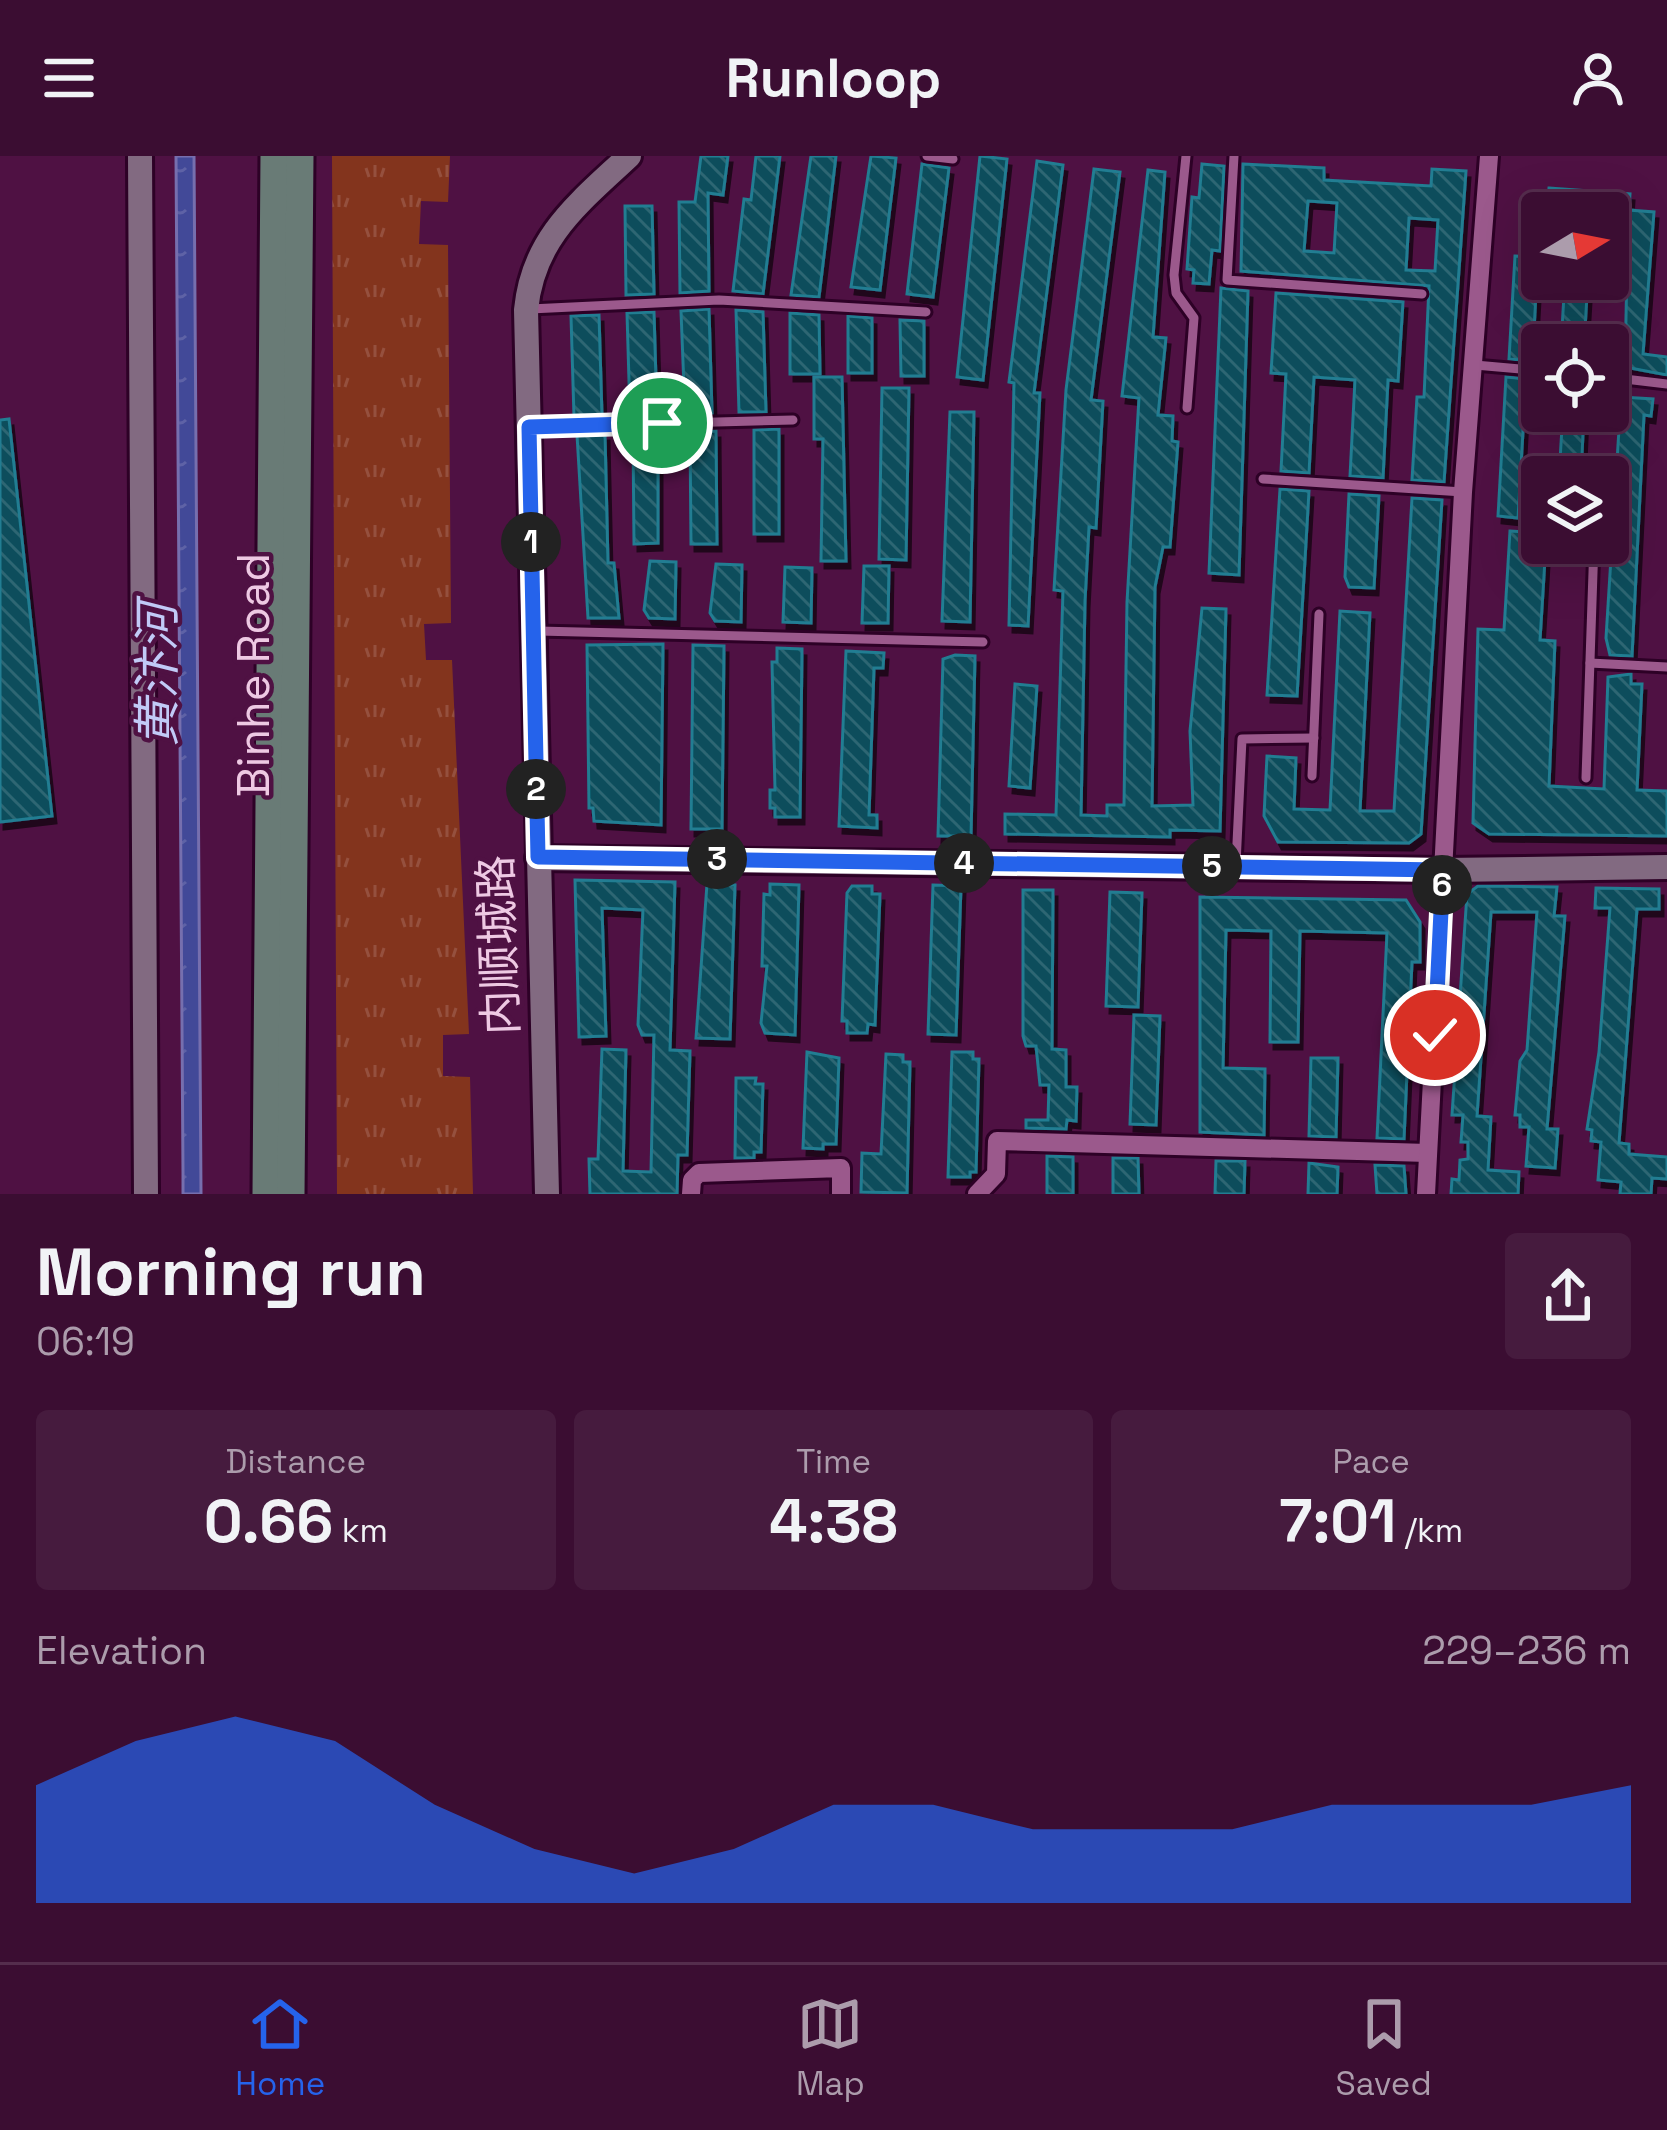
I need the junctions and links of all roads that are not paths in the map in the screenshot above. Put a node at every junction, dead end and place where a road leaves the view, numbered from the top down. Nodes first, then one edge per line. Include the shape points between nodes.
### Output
1 (140, 156) edge
2 (274, 156) edge
3 (300, 156) edge
4 (629, 156) edge
5 (927, 156) edge
6 (1186, 156) edge
7 (1234, 156) edge
8 (1489, 156) edge
9 (952, 159) edge
10 (1422, 294) dead end
11 (526, 310) junction
12 (926, 312) dead end
13 (1475, 364) junction
14 (1521, 369) edge
15 (1629, 379) edge
16 (1667, 384) edge
17 (1187, 408) dead end
18 (794, 420) dead end
19 (529, 427) junction
20 (1263, 478) dead end
21 (1463, 492) junction
22 (1593, 564) edge
23 (1319, 614) dead end
24 (532, 631) junction
25 (983, 642) dead end
26 (1590, 663) junction
27 (1667, 667) edge
28 (1314, 738) junction
29 (1312, 776) dead end
30 (1586, 778) dead end
31 (538, 857) junction
32 (1667, 866) edge
33 (1236, 867) junction
34 (1443, 870) junction
35 (1428, 1153) junction
36 (146, 1194) edge
37 (266, 1194) edge
38 (291, 1194) edge
39 (547, 1194) edge
40 (691, 1194) edge
41 (842, 1194) edge
42 (977, 1194) edge
43 (1426, 1194) edge

1 - 36 street
2 - 37 main road, Binhe Road
3 - 38 main road, Binhe Road
4 - 11 street, 内顺城路 via 546,239
5 - 9 lane
6 - 17 lane via 1174,275 1194,318
7 - 10 lane via 1227,280
8 - 13 street
11 - 12 lane via 719,300
11 - 19 street, 内顺城路
13 - 14 lane
13 - 21 street
15 - 16 lane
18 - 19 lane
19 - 24 street, 内顺城路
20 - 21 lane
21 - 34 street
22 - 26 lane
23 - 28 lane
24 - 25 lane
24 - 31 street, 内顺城路
26 - 27 lane
26 - 30 lane
28 - 29 lane
28 - 33 lane via 1242,739
31 - 33 street
31 - 39 street, 内顺城路
32 - 34 street
33 - 34 street
34 - 35 street
35 - 42 street via 997,1141 995,1174
35 - 43 street
40 - 41 street via 700,1173 841,1168

